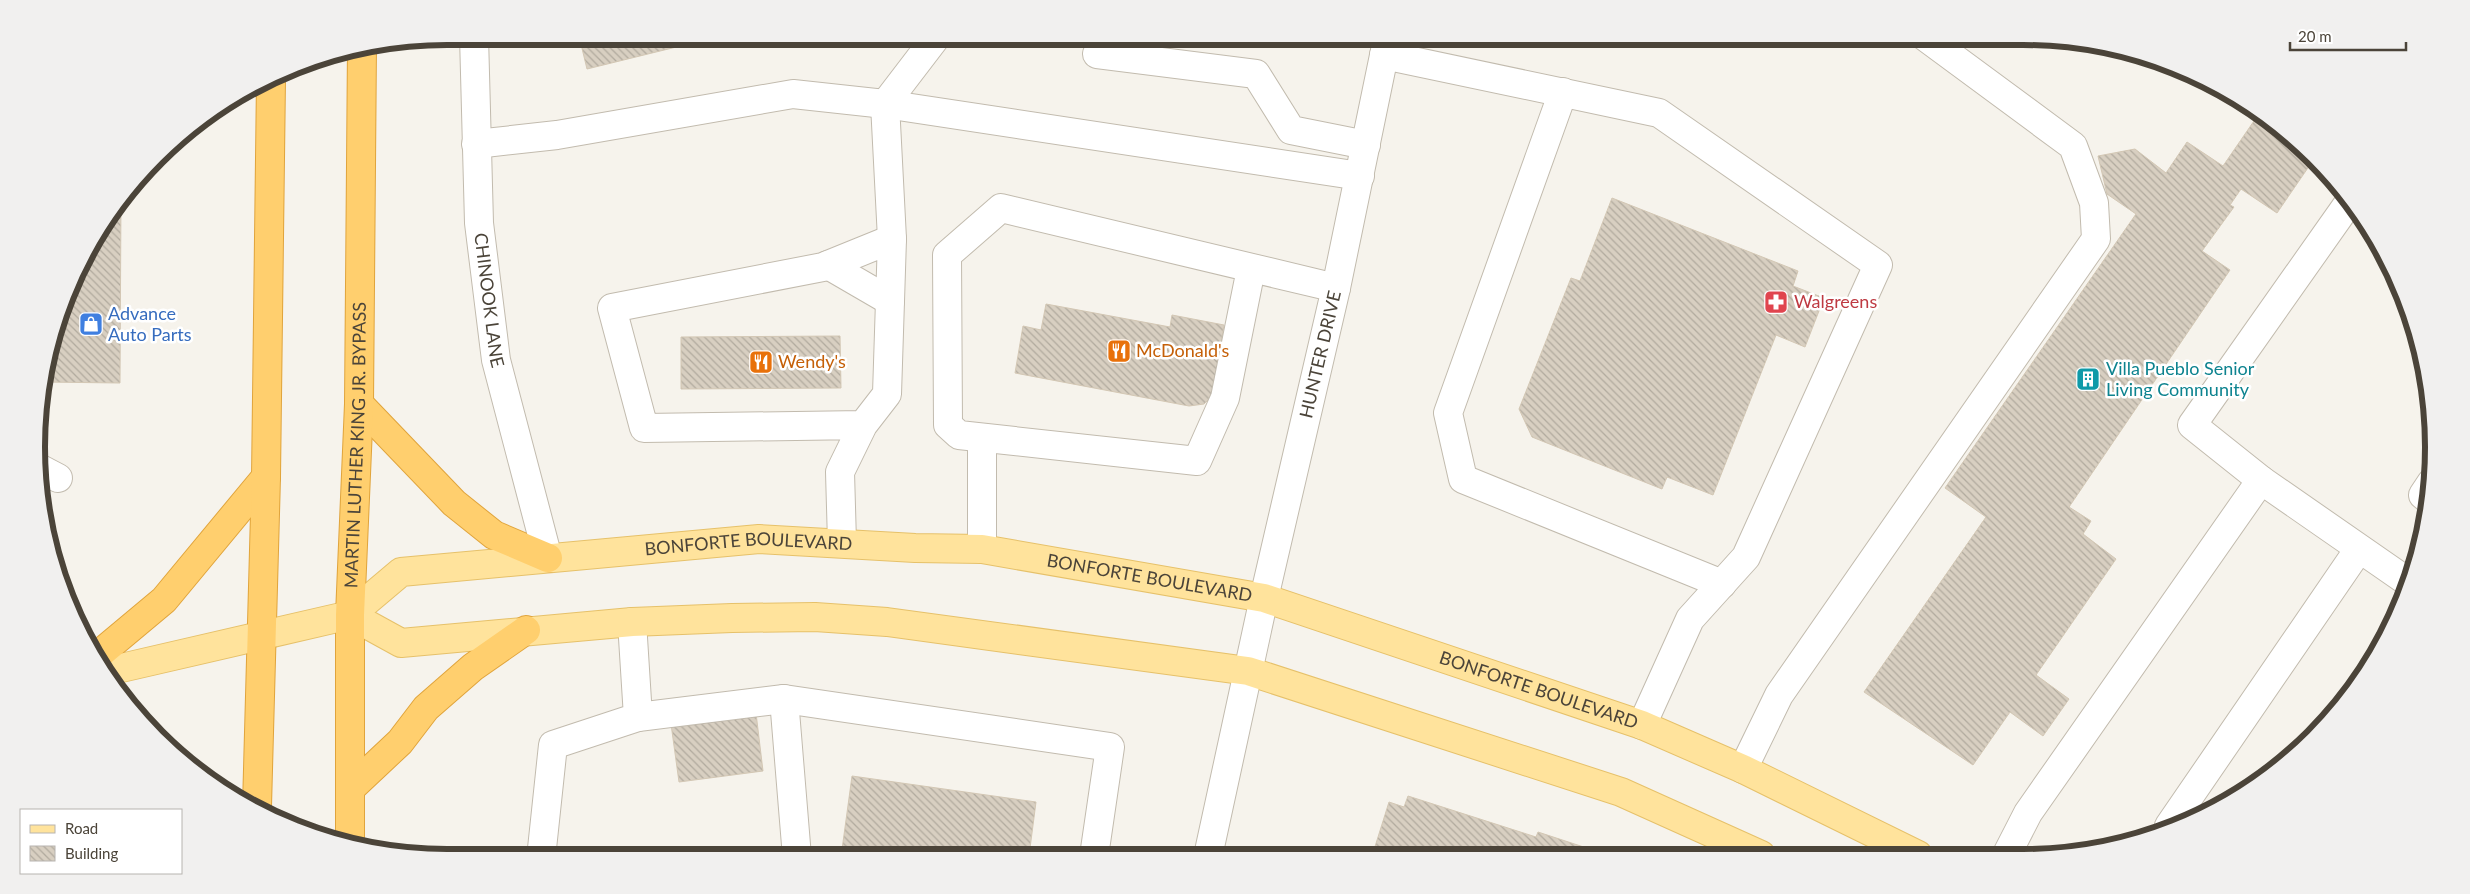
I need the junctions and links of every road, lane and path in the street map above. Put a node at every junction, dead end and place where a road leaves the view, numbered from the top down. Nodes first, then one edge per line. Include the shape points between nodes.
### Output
1 (474, 45) edge
2 (930, 45) edge
3 (1936, 45) edge
4 (1386, 46) edge
5 (1097, 54) dead end
6 (362, 55) edge
7 (271, 85) edge
8 (1563, 92) junction
9 (886, 104) junction
10 (476, 144) junction
11 (1366, 145) junction
12 (1360, 176) junction
13 (2346, 207) edge
14 (892, 239) junction
15 (828, 265) junction
16 (1251, 269) junction
17 (1336, 288) junction
18 (890, 301) junction
19 (359, 404) junction
20 (863, 425) junction
21 (982, 438) junction
22 (266, 477) junction
23 (2261, 480) junction
24 (842, 542) junction
25 (982, 549) junction
26 (2359, 549) junction
27 (548, 558) junction
28 (2403, 579) edge
29 (1722, 584) junction
30 (1264, 598) junction
31 (350, 615) junction
32 (632, 622) junction
33 (526, 630) junction
34 (262, 636) junction
35 (102, 652) edge
36 (113, 670) edge
37 (1248, 671) junction
38 (784, 699) junction
39 (638, 717) junction
40 (1642, 725) junction
41 (1743, 769) junction
42 (351, 788) junction
43 (257, 801) edge
44 (2174, 819) edge
45 (350, 837) edge
46 (542, 849) edge
47 (796, 849) edge
48 (1095, 849) edge
49 (1210, 849) edge
50 (1748, 849) edge
51 (1908, 849) edge
52 (2010, 849) edge

1 - 10 street, CHINOOK LANE
2 - 9 street
3 - 41 street via 2073,146 2094,203 2096,240 1779,695
4 - 8 street
4 - 11 street, HUNTER DRIVE
5 - 11 street via 1256,74 1291,130
6 - 19 highway, MARTIN LUTHER KING JR. BYPASS
7 - 22 highway
8 - 29 street via 1448,413 1463,479
8 - 29 street via 1660,113 1878,265 1746,557
9 - 10 street via 793,94 557,135
9 - 12 street
9 - 14 street
10 - 27 street, CHINOOK LANE via 479,223 496,360
11 - 12 street, HUNTER DRIVE
12 - 17 street, HUNTER DRIVE
13 - 23 street via 2192,425
14 - 15 street
14 - 18 street
15 - 18 street
15 - 20 street via 612,308 644,428
16 - 17 street
16 - 21 street via 1225,398 1197,461
16 - 21 street via 1001,208 947,255 948,425 959,435
17 - 30 street, HUNTER DRIVE
18 - 20 street via 887,394
19 - 27 highway via 454,503 494,535
19 - 31 highway, MARTIN LUTHER KING JR. BYPASS
20 - 24 street via 840,472
21 - 25 street
22 - 34 highway
22 - 35 highway via 164,600
23 - 26 street
23 - 52 street via 2028,813
24 - 25 main road, BONFORTE BOULEVARD
24 - 27 main road, BONFORTE BOULEVARD via 759,539
25 - 30 main road, BONFORTE BOULEVARD
26 - 28 street
26 - 44 street
27 - 31 main road, BONFORTE BOULEVARD via 401,572
29 - 40 street via 1690,619
30 - 37 street, HUNTER DRIVE
30 - 40 main road, BONFORTE BOULEVARD
31 - 33 main road via 401,643
31 - 34 main road, BONFORTE BOULEVARD
31 - 42 highway, MARTIN LUTHER KING JR. BYPASS
32 - 33 main road
32 - 37 main road via 779,617 887,622
32 - 39 street
33 - 42 highway via 473,667 426,708 400,742
34 - 36 main road, BONFORTE BOULEVARD
34 - 43 highway
37 - 49 street, HUNTER DRIVE
37 - 50 main road via 1621,792
38 - 39 street
38 - 47 street
38 - 48 street via 1110,747
39 - 46 street via 552,745
40 - 41 main road, BONFORTE BOULEVARD
41 - 51 main road, BONFORTE BOULEVARD
42 - 45 highway, MARTIN LUTHER KING JR. BYPASS

